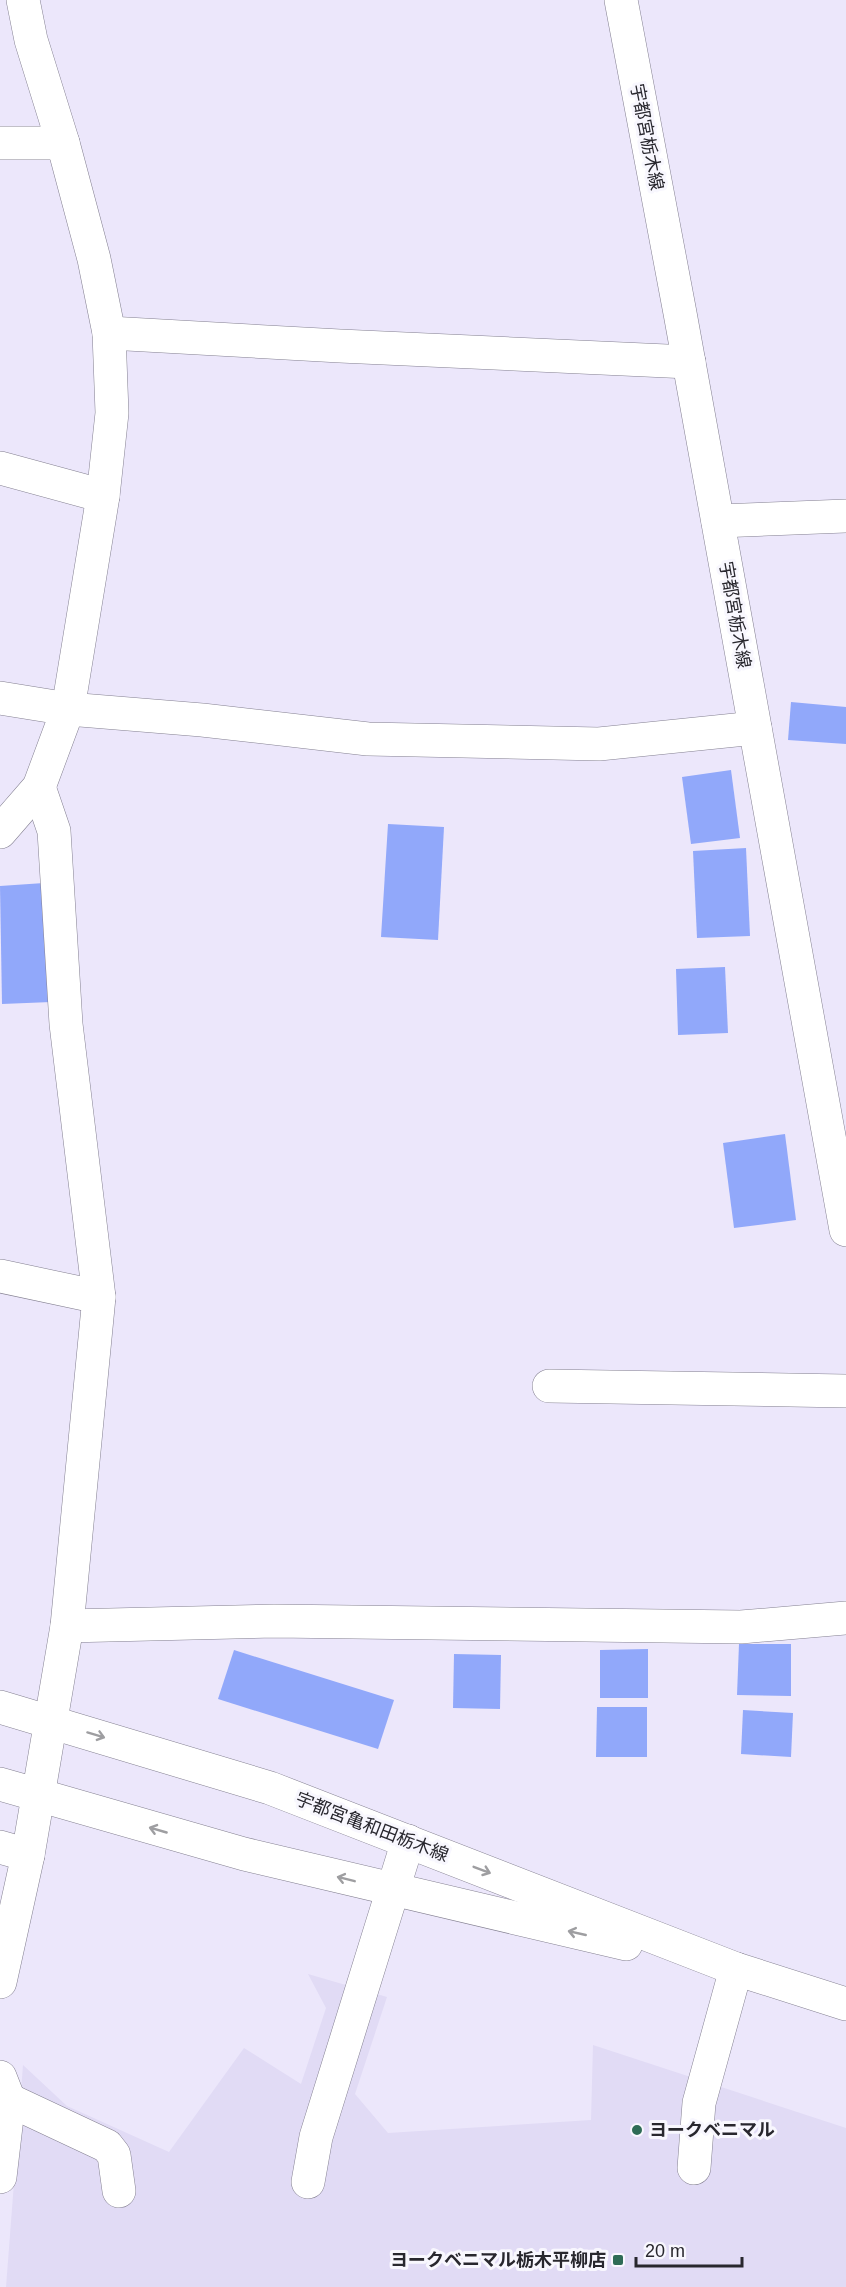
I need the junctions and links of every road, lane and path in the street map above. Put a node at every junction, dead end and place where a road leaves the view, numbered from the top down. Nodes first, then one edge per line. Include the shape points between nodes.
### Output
1 (22, 0) edge
2 (621, 0) edge
3 (0, 143) edge
4 (63, 143) junction
5 (109, 333) junction
6 (689, 362) junction
7 (0, 468) edge
8 (103, 496) junction
9 (846, 516) edge
10 (718, 521) junction
11 (0, 698) edge
12 (68, 709) junction
13 (755, 728) junction
14 (39, 787) junction
15 (0, 832) edge
16 (846, 1230) edge
17 (0, 1276) edge
18 (99, 1297) junction
19 (549, 1386) dead end
20 (846, 1391) edge
21 (846, 1618) edge
22 (67, 1626) junction
23 (0, 1707) edge
24 (51, 1721) junction
25 (0, 1784) edge
26 (39, 1796) junction
27 (408, 1841) junction
28 (14, 1851) edge
29 (393, 1891) junction
30 (736, 1969) junction
31 (0, 1982) edge
32 (846, 2004) edge
33 (4, 2088) edge
34 (694, 2168) dead end
35 (0, 2177) edge
36 (308, 2182) dead end
37 (119, 2191) dead end

1 - 4 street
2 - 6 street, 宇都宮栃木線
3 - 4 street
4 - 5 street
5 - 6 street
5 - 8 street via 112,413
6 - 10 street, 宇都宮栃木線
7 - 8 street
8 - 12 street
9 - 10 street
10 - 13 street, 宇都宮栃木線
11 - 12 street
12 - 13 street via 368,739 599,744
12 - 14 street
13 - 16 street, 宇都宮栃木線
14 - 15 street
14 - 18 street via 54,831 66,1024
17 - 18 street
18 - 22 street
19 - 20 street
21 - 22 street via 741,1627 274,1621
22 - 24 street
23 - 24 street, 宇都宮亀和田栃木線
24 - 26 street
24 -> 27 street, 宇都宮亀和田栃木線 via 270,1788
25 - 26 street, 宇都宮亀和田栃木線
26 - 28 street
29 -> 26 street, 宇都宮亀和田栃木線
27 - 29 street
27 -> 30 street, 宇都宮亀和田栃木線
28 - 31 street
30 -> 29 street, 宇都宮亀和田栃木線
29 - 36 street via 316,2137
30 - 32 street, 宇都宮亀和田栃木線
30 - 34 street via 699,2103
33 - 35 street
33 - 37 street via 107,2146 114,2155

